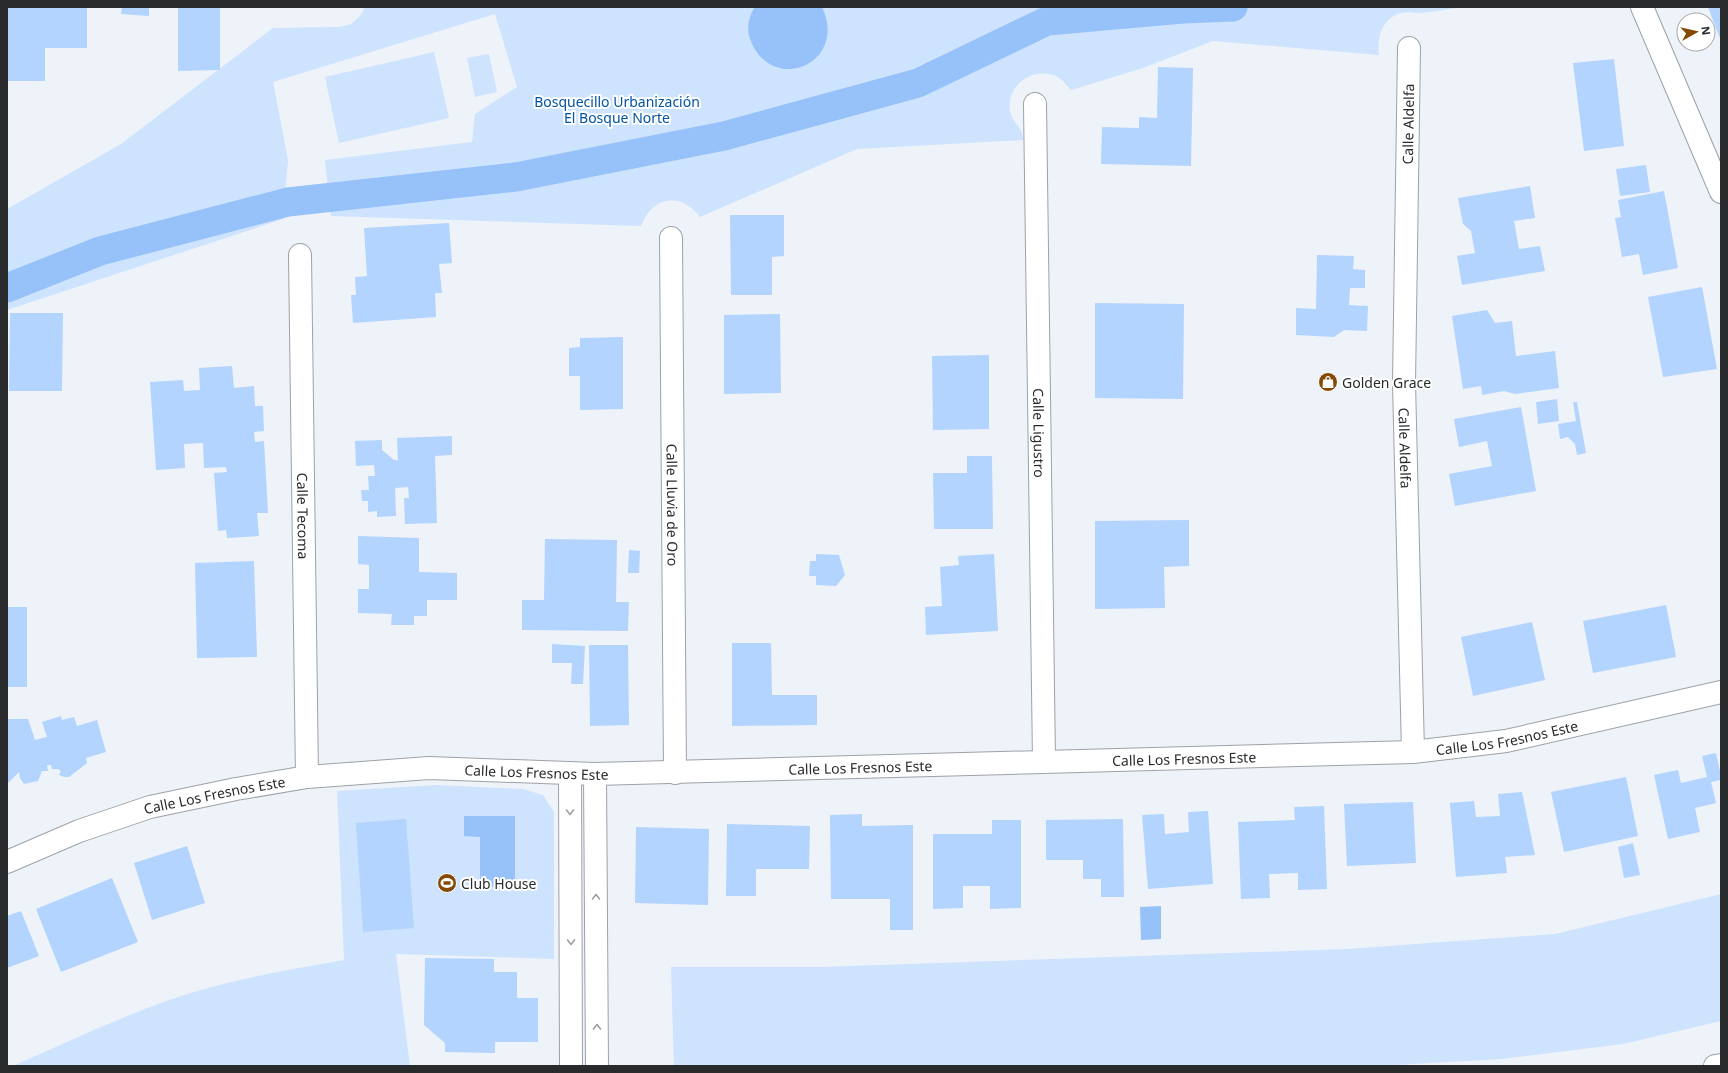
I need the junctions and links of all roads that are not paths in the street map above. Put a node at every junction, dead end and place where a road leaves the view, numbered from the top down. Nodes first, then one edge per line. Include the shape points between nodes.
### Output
1 (1642, 7) edge
2 (1409, 48) dead end
3 (1035, 104) dead end
4 (1721, 192) edge
5 (672, 238) dead end
6 (300, 255) dead end
7 (1721, 692) edge
8 (1413, 752) junction
9 (1044, 761) junction
10 (570, 773) junction
11 (675, 773) junction
12 (595, 774) junction
13 (307, 777) junction
14 (7, 862) edge
15 (1721, 1064) edge
16 (571, 1066) edge
17 (597, 1066) edge
18 (1715, 1066) edge

1 - 4 street
2 - 8 street, Calle Aldelfa via 1404,383
3 - 9 street, Calle Ligustro
5 - 11 street, Calle Lluvia de Oro
6 - 13 street, Calle Tecoma
7 - 8 street, Calle Los Fresnos Este via 1506,741
8 - 9 street, Calle Los Fresnos Este
9 - 11 street, Calle Los Fresnos Este
10 - 12 street, Calle Los Fresnos Este
10 - 13 street, Calle Los Fresnos Este via 429,768
10 -> 16 street
11 - 12 street, Calle Los Fresnos Este
17 -> 12 street
13 - 14 street, Calle Los Fresnos Este via 150,807 79,831
15 - 18 street

